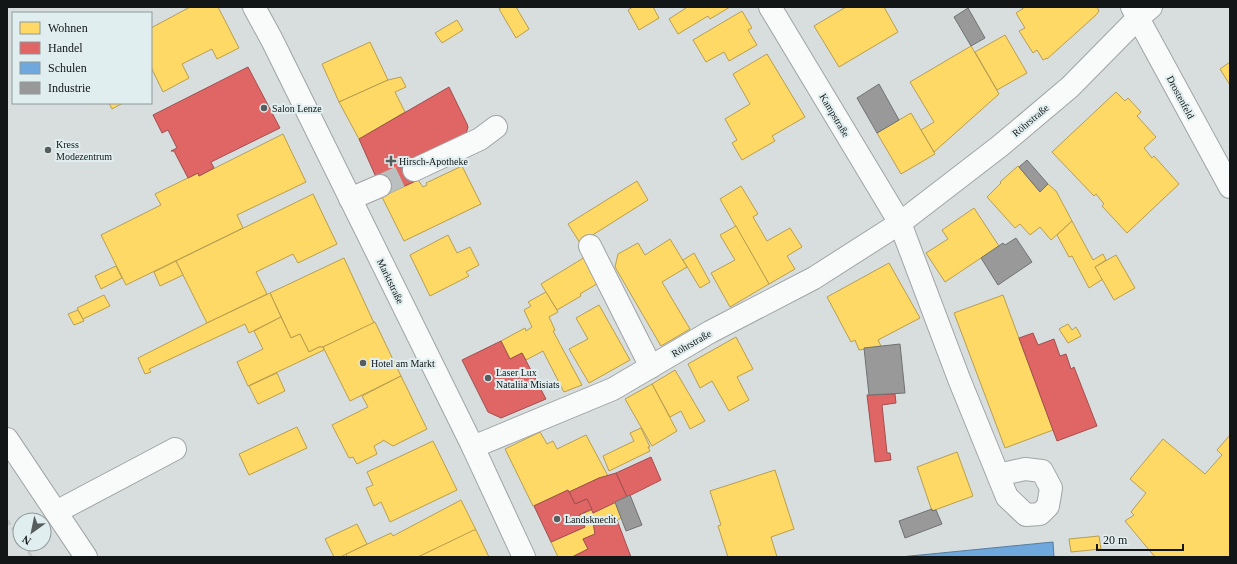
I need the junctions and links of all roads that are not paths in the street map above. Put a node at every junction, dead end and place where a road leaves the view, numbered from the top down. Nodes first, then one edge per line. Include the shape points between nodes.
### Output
1 (254, 7) edge
2 (770, 7) edge
3 (1141, 11) edge
4 (496, 127) dead end
5 (414, 170) tunnel mouth
6 (380, 186) tunnel mouth
7 (1230, 187) edge
8 (350, 199) junction
9 (900, 223) junction
10 (590, 246) dead end
11 (651, 366) junction
12 (7, 438) edge
13 (473, 447) junction
14 (175, 449) dead end
15 (998, 475) dead end
16 (56, 512) junction
17 (86, 557) edge
18 (524, 557) edge

1 - 8 street, Marktstraße
2 - 9 street, Kampstraße
3 - 7 street, Drostenfeld
3 - 9 street, Röhrstraße via 1070,87 1000,146
4 - 5 street via 480,139
6 - 8 street
8 - 13 street, Marktstraße
9 - 11 street, Röhrstraße via 814,278
9 - 15 street
10 - 11 street
11 - 13 street, Röhrstraße via 612,389
12 - 16 street
13 - 18 street, Marktstraße
14 - 16 street
16 - 17 street

